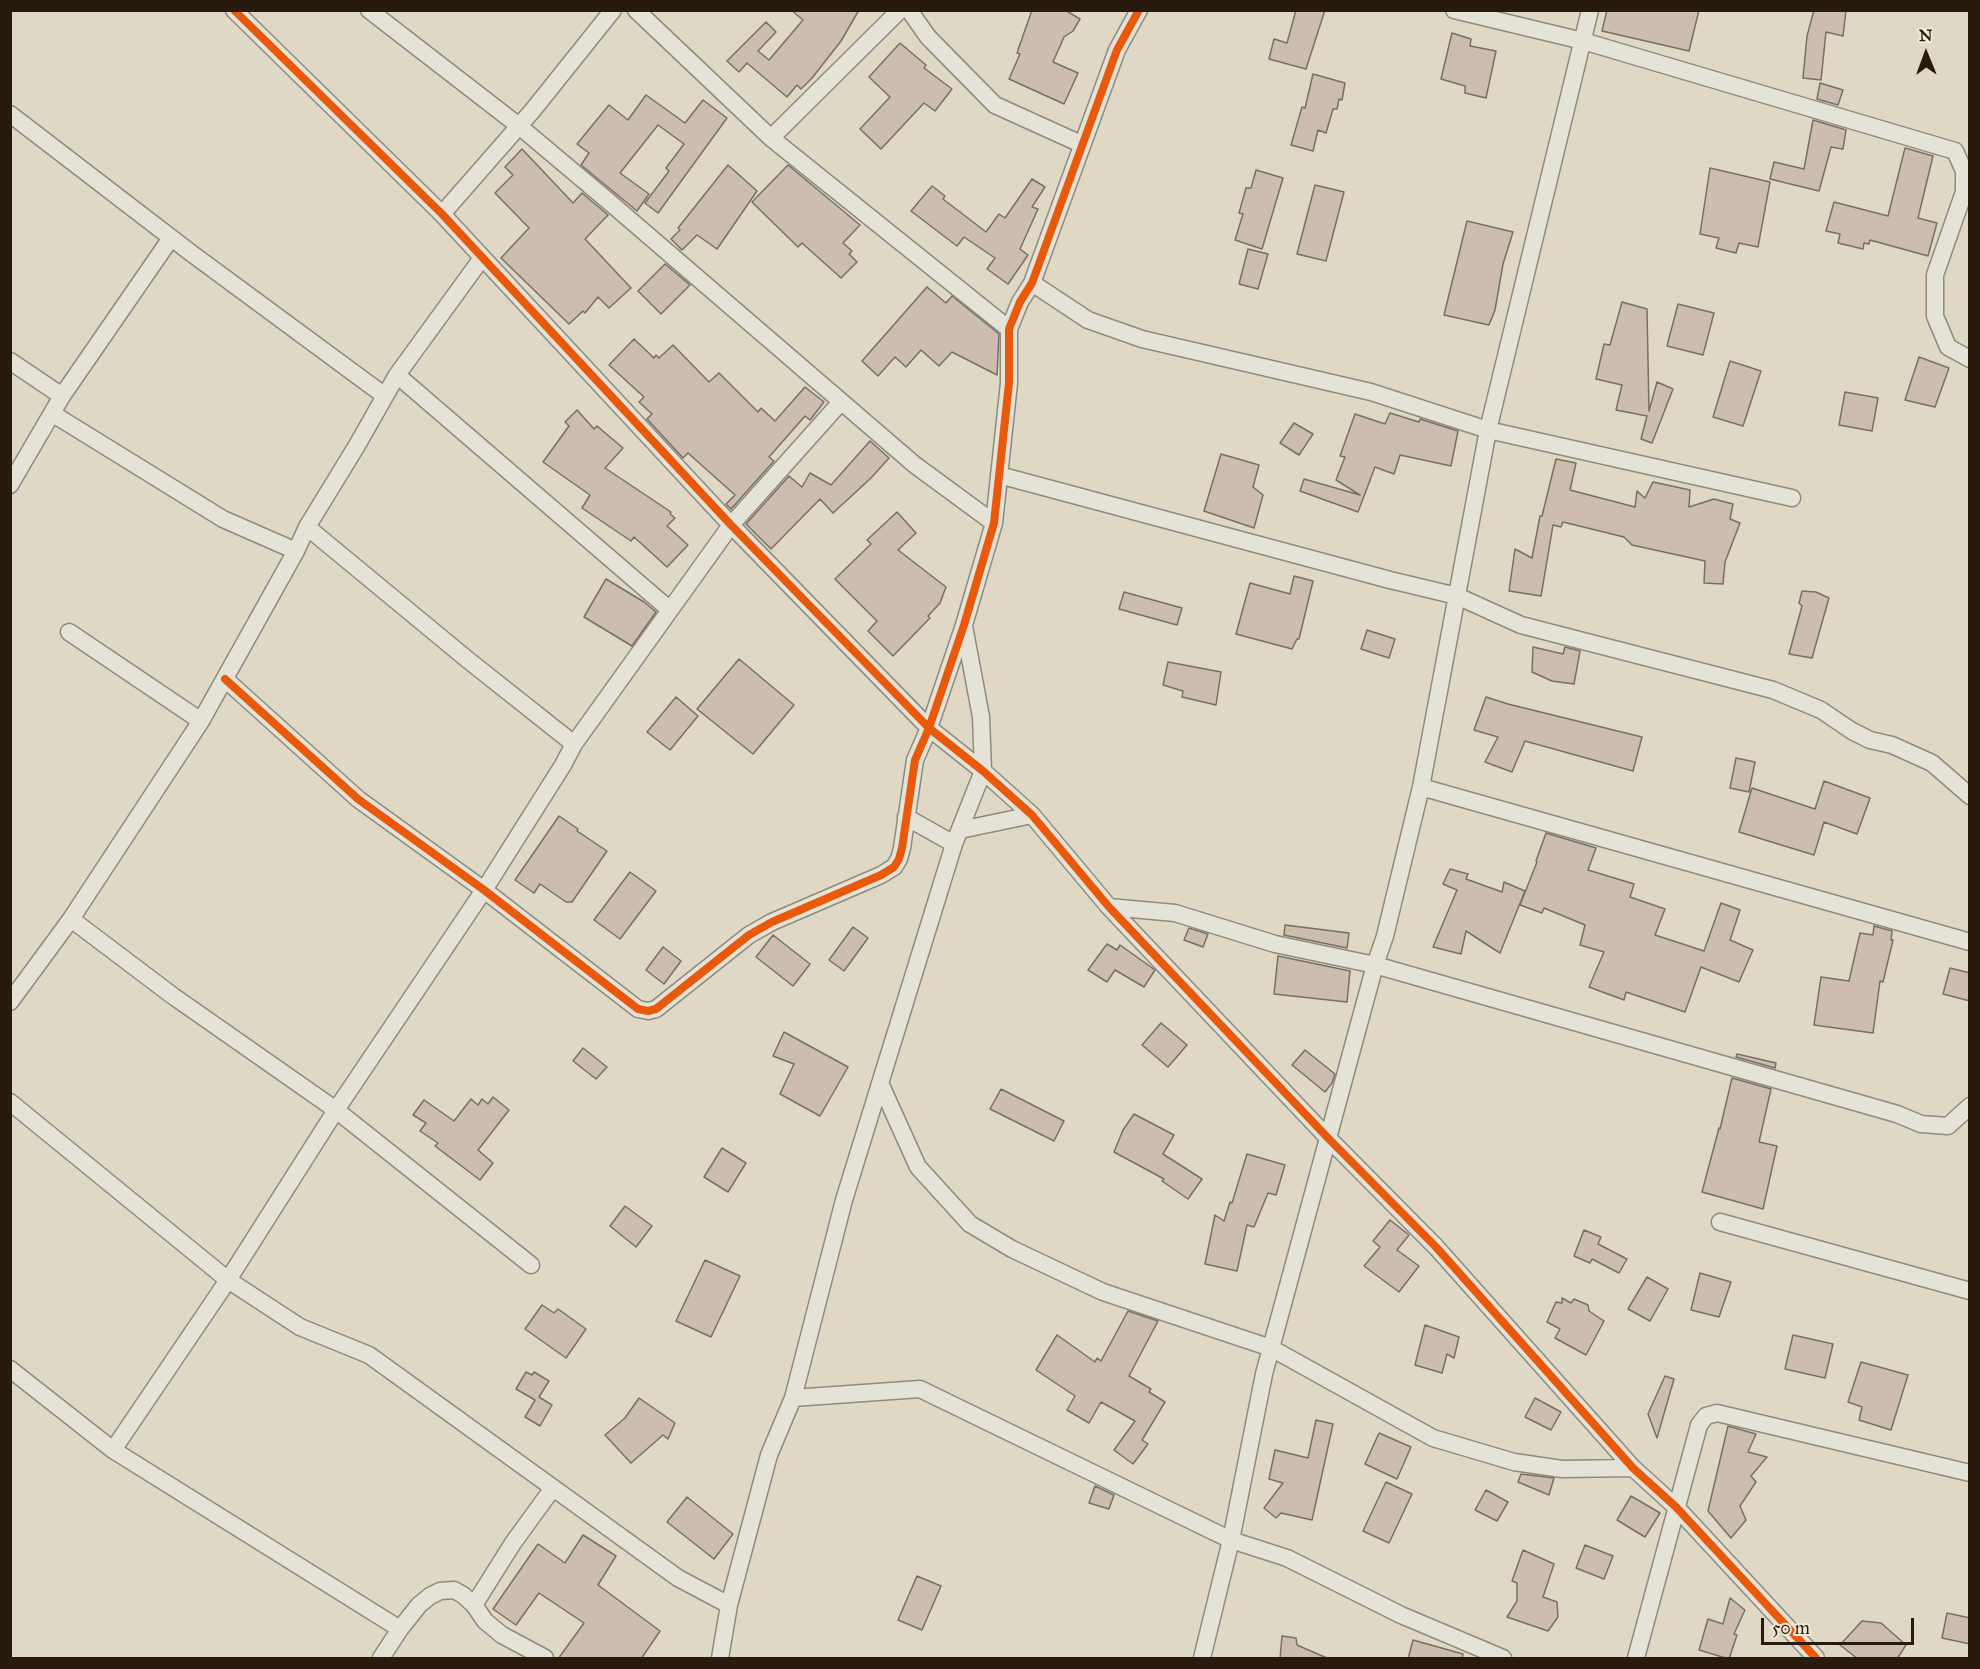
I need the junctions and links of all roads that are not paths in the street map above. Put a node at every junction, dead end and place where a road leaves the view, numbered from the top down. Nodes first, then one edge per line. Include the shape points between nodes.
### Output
1 (234, 10) edge
2 (369, 10) edge
3 (613, 10) edge
4 (636, 10) edge
5 (900, 10) edge
6 (909, 10) edge
7 (1139, 10) edge
8 (1454, 10) edge
9 (1590, 10) edge
10 (1582, 41) junction
11 (10, 114) edge
12 (519, 126) junction
13 (771, 138) junction
14 (1081, 144) junction
15 (442, 214) junction
16 (171, 237) junction
17 (483, 258) junction
18 (1032, 283) junction
19 (1009, 329) junction
20 (1970, 359) edge
21 (10, 361) edge
22 (397, 375) junction
23 (62, 396) junction
24 (385, 396) junction
25 (840, 403) junction
26 (53, 414) junction
27 (1488, 430) junction
28 (999, 475) junction
29 (10, 485) edge
30 (1792, 498) dead end
31 (994, 523) junction
32 (731, 525) junction
33 (307, 527) junction
34 (296, 551) junction
35 (1457, 596) junction
36 (670, 610) junction
37 (964, 625) junction
38 (69, 632) dead end
39 (225, 679) junction
40 (201, 721) junction
41 (929, 728) junction
42 (574, 744) junction
43 (983, 771) junction
44 (1421, 787) junction
45 (1970, 796) edge
46 (1032, 815) junction
47 (906, 817) junction
48 (957, 837) junction
49 (484, 891) junction
50 (1109, 907) junction
51 (71, 919) junction
52 (1970, 942) edge
53 (1375, 965) junction
54 (10, 1002) edge
55 (880, 1083) junction
56 (10, 1102) edge
57 (1970, 1106) edge
58 (336, 1110) junction
59 (1328, 1137) junction
60 (1720, 1221) dead end
61 (531, 1265) dead end
62 (228, 1280) junction
63 (1970, 1291) edge
64 (1271, 1348) junction
65 (10, 1369) edge
66 (793, 1398) junction
67 (113, 1450) junction
68 (1633, 1468) junction
69 (1970, 1473) edge
70 (553, 1488) junction
71 (1676, 1508) junction
72 (1231, 1540) junction
73 (474, 1605) junction
74 (729, 1605) junction
75 (400, 1629) junction
76 (381, 1659) edge
77 (545, 1659) edge
78 (720, 1659) edge
79 (1202, 1659) edge
80 (1503, 1659) edge
81 (1636, 1659) edge
82 (1816, 1659) edge

1 - 15 street
2 - 12 street
3 - 12 street
4 - 13 street
5 - 13 street
6 - 14 street via 928,37 994,105
7 - 14 street via 1117,50
8 - 10 street
9 - 10 street
10 - 20 street via 1955,151 1964,171 1964,192 1935,275 1935,316 1948,347
10 - 27 street
11 - 16 street
12 - 15 street
12 - 25 street
13 - 19 street
14 - 18 street
15 - 17 street
16 - 23 street
16 - 24 street
17 - 22 street
17 - 32 street
18 - 19 street
18 - 27 street via 1088,320 1142,339 1371,392
19 - 28 street via 1009,383
21 - 23 street
22 - 24 street
22 - 36 street
23 - 26 street
24 - 33 street
25 - 31 street
25 - 32 street
26 - 29 street
26 - 34 street via 223,519
27 - 30 street
27 - 35 street
28 - 31 street
28 - 35 street
31 - 37 street
32 - 36 street
32 - 41 street
33 - 34 street
33 - 42 street
34 - 39 street
35 - 44 street
35 - 45 street via 1521,626 1773,690 1821,710 1870,740 1932,763
36 - 42 street
37 - 41 street
37 - 43 street via 981,717
38 - 40 street
39 - 40 street
39 - 49 street via 358,798
40 - 51 street
41 - 43 street
41 - 47 street via 915,760
42 - 49 street
43 - 46 street
43 - 48 street
44 - 52 street
44 - 53 street
46 - 48 street
46 - 50 street
47 - 48 street
47 - 49 street via 902,848 894,867 749,935 672,998 648,1011 638,1009
48 - 55 street
49 - 58 street
50 - 53 street via 1175,913 1275,944
50 - 59 street
51 - 54 street
51 - 58 street
53 - 57 street via 1921,1124 1948,1126
53 - 59 street
55 - 64 street via 918,1167 970,1224 1012,1249 1103,1292
55 - 66 street via 844,1200
56 - 62 street
58 - 61 street
58 - 62 street
59 - 64 street
59 - 68 street via 1436,1247
60 - 63 street
62 - 67 street
62 - 70 street via 300,1327 369,1355
64 - 68 street via 1433,1438 1514,1462 1552,1468
64 - 72 street
65 - 67 street
66 - 72 street via 920,1389
66 - 74 street via 769,1455
67 - 75 street
68 - 71 street
69 - 71 street via 1717,1413 1706,1416 1700,1425
70 - 73 street
70 - 74 street via 678,1578
71 - 81 street
71 - 82 street
72 - 79 street
72 - 80 street via 1287,1558 1401,1615
73 - 75 street via 454,1590 440,1591 419,1605
73 - 77 street via 502,1635
74 - 78 street
75 - 76 street

